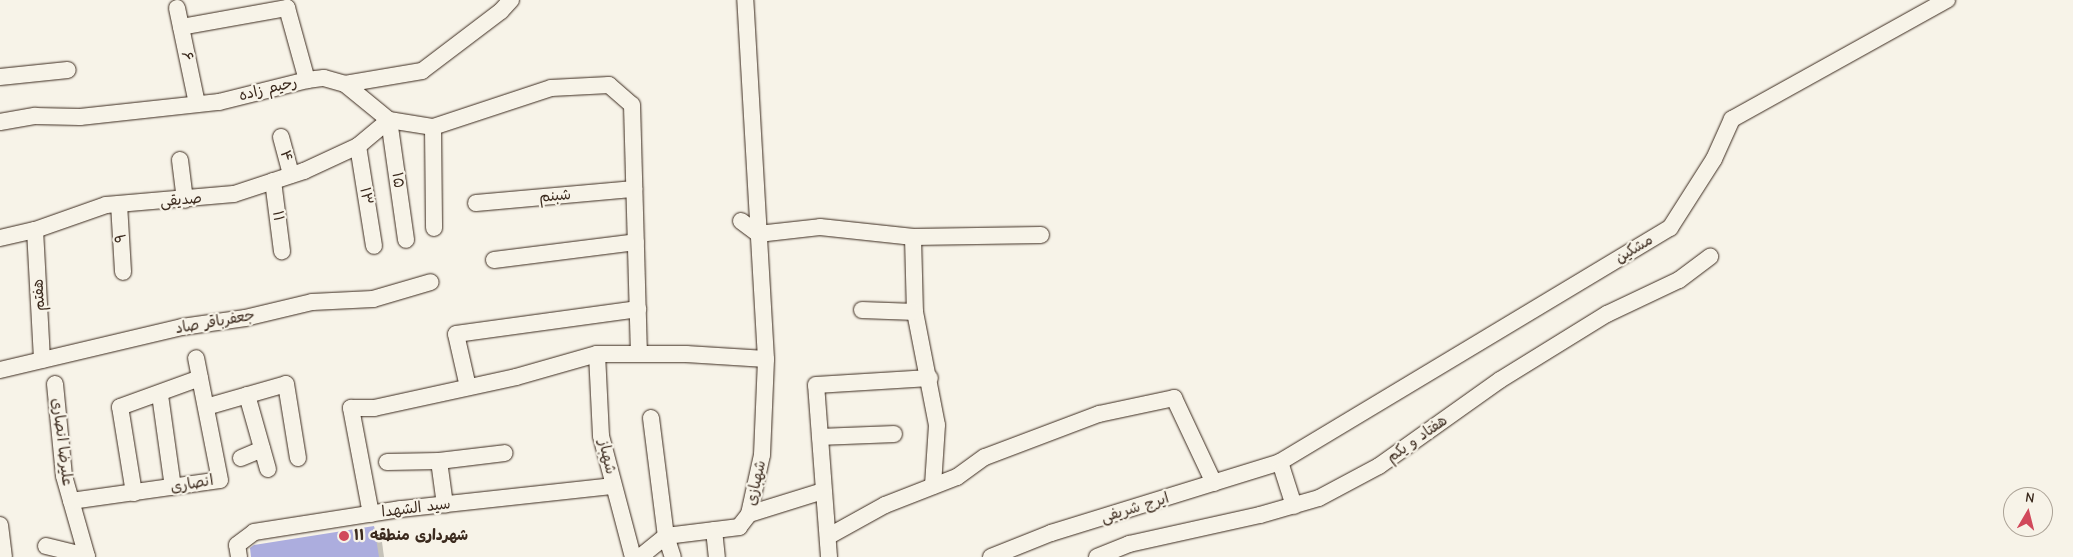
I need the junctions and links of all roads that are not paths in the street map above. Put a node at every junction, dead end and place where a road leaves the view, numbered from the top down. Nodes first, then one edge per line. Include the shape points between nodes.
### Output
1 (511, 0) edge
2 (745, 0) edge
3 (1947, 0) edge
4 (177, 8) dead end
5 (181, 27) junction
6 (68, 70) dead end
7 (0, 77) edge
8 (307, 80) junction
9 (345, 84) junction
10 (197, 104) junction
11 (389, 120) junction
12 (0, 122) edge
13 (432, 127) junction
14 (281, 137) dead end
15 (358, 146) junction
16 (180, 160) dead end
17 (291, 175) junction
18 (273, 181) junction
19 (634, 189) junction
20 (185, 200) junction
21 (476, 203) dead end
22 (118, 204) junction
23 (741, 221) dead end
24 (434, 228) dead end
25 (35, 230) junction
26 (758, 234) junction
27 (1041, 235) dead end
28 (913, 237) junction
29 (0, 238) edge
30 (406, 240) dead end
31 (636, 242) junction
32 (374, 246) dead end
33 (282, 251) dead end
34 (1710, 257) dead end
35 (494, 260) dead end
36 (123, 272) dead end
37 (431, 282) dead end
38 (638, 309) junction
39 (862, 310) dead end
40 (916, 312) junction
41 (597, 354) junction
42 (639, 354) junction
43 (196, 358) dead end
44 (766, 359) junction
45 (42, 360) junction
46 (0, 370) edge
47 (200, 378) junction
48 (930, 378) junction
49 (55, 384) dead end
50 (468, 387) junction
51 (160, 395) junction
52 (247, 395) junction
53 (206, 406) junction
54 (651, 418) dead end
55 (894, 434) dead end
56 (820, 437) junction
57 (262, 449) junction
58 (505, 453) dead end
59 (241, 458) dead end
60 (298, 458) dead end
61 (439, 461) junction
62 (387, 462) dead end
63 (1280, 462) junction
64 (268, 469) dead end
65 (1214, 483) junction
66 (613, 486) junction
67 (933, 486) junction
68 (173, 487) junction
69 (823, 491) junction
70 (134, 493) junction
71 (70, 501) junction
72 (445, 505) junction
73 (1294, 506) junction
74 (371, 514) junction
75 (749, 514) junction
76 (0, 525) edge
77 (714, 530) junction
78 (666, 536) junction
79 (829, 536) junction
80 (46, 546) dead end
81 (87, 556) edge
82 (4, 557) edge
83 (240, 557) edge
84 (633, 557) edge
85 (640, 557) edge
86 (673, 557) edge
87 (716, 557) edge
88 (829, 557) edge
89 (991, 557) edge
90 (1097, 557) edge

1 - 9 street, رحیم زاده via 501,12 422,71
2 - 26 street, شهبازی
3 - 63 street, مشکین via 1732,119 1714,159 1670,228
4 - 5 street, ۶
5 - 8 street via 287,8
5 - 10 street, ۶
6 - 7 street
8 - 9 street, رحیم زاده via 324,78
8 - 10 street, رحیم زاده via 219,102
9 - 11 street
10 - 12 street, رحیم زاده via 80,117 35,116
11 - 13 street
11 - 15 street, صدیقی
11 - 30 street, ۱۵
13 - 19 street via 551,88 609,84 632,105
13 - 24 street
14 - 17 street, ۴
15 - 17 street, صدیقی
15 - 32 street, ۱۳
16 - 20 street
17 - 18 street, صدیقی
18 - 20 street, صدیقی via 234,194
18 - 33 street, ۱۱
19 - 21 street, شبنم
19 - 31 street
20 - 22 street, صدیقی
22 - 25 street, صدیقی via 77,214
22 - 36 street, ۹
23 - 26 street
25 - 29 street, صدیقی
25 - 45 street, هفتم
26 - 28 street via 820,227
26 - 44 street, شهبازی
27 - 28 street
28 - 40 street
31 - 35 street
31 - 38 street
34 - 73 street, هفتاد و یکم via 1679,280 1607,314 1500,380 1379,466 1319,498
37 - 45 street, جعفرباقر صاد via 373,299 312,302
38 - 42 street
38 - 50 street via 456,334
39 - 40 street
40 - 48 street
41 - 42 street
41 - 50 street
41 - 66 street, شهباز via 601,436
42 - 44 street
43 - 47 street, انصاری
44 - 75 street, شهبازی via 762,455
45 - 46 street, جعفرباقر صاد
47 - 51 street
47 - 53 street, انصاری
48 - 56 street via 816,385
48 - 67 street via 937,425
49 - 71 street, علیرضا انصاری via 64,476
50 - 74 street via 374,408 351,408
51 - 68 street
51 - 70 street via 120,408
52 - 53 street
52 - 57 street
52 - 60 street via 286,384
53 - 68 street, انصاری via 220,480
54 - 78 street
55 - 56 street
56 - 69 street
57 - 59 street
57 - 64 street
58 - 61 street
61 - 62 street
61 - 72 street
63 - 65 street, ایرج شریفی
63 - 73 street
65 - 67 street via 1174,398 1099,414 985,457 957,477
65 - 89 street, ایرج شریفی via 1051,534
66 - 72 street, سید الشهدا
66 - 84 street, شهباز
67 - 79 street via 885,505
68 - 70 street, انصاری
69 - 75 street
69 - 79 street
70 - 71 street, انصاری
71 - 81 street, علیرضا انصاری
72 - 74 street, سید الشهدا
73 - 90 street, هفتاد و یکم via 1129,544
74 - 83 street, سید الشهدا via 254,532 237,545
75 - 77 street, شهبازی via 739,527
76 - 82 street
77 - 78 street, شهبازی
77 - 87 street
78 - 85 street
78 - 86 street
79 - 88 street
80 - 81 street

